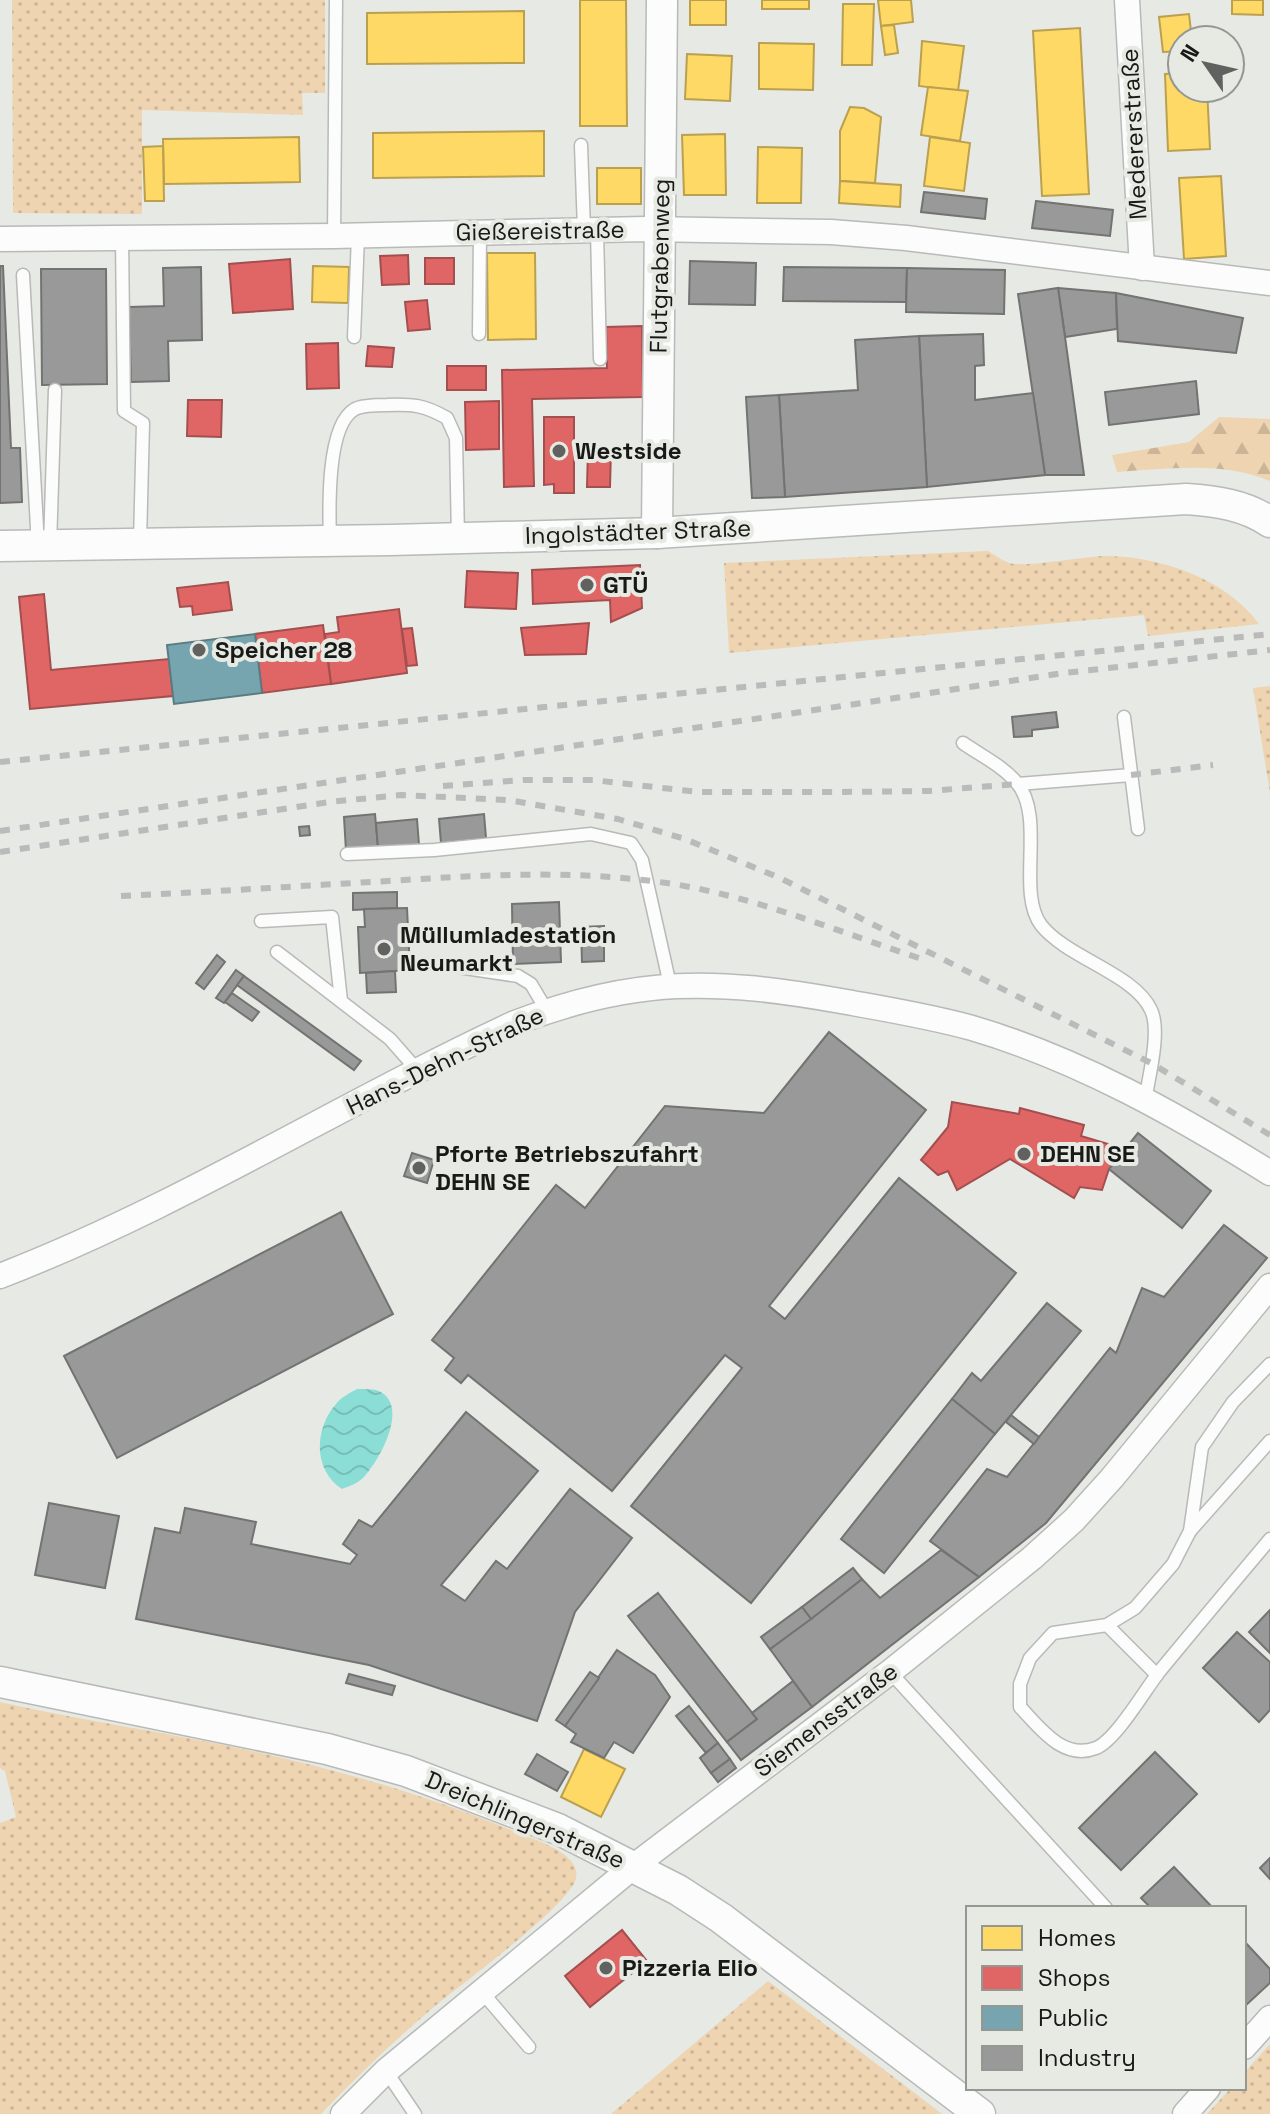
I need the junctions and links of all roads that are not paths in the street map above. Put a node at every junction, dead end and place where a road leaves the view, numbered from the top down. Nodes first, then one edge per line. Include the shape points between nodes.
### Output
1 (336, 0) edge
2 (662, 0) edge
3 (1127, 0) edge
4 (581, 145) dead end
5 (660, 229) junction
6 (590, 230) junction
7 (480, 233) junction
8 (346, 236) junction
9 (122, 238) junction
10 (0, 239) edge
11 (1142, 268) junction
12 (23, 275) dead end
13 (1270, 283) edge
14 (479, 334) dead end
15 (354, 337) dead end
16 (600, 359) dead end
17 (55, 390) dead end
18 (1270, 522) edge
19 (657, 533) junction
20 (458, 538) junction
21 (330, 541) junction
22 (140, 542) junction
23 (0, 546) edge
24 (44, 546) junction
25 (1124, 717) dead end
26 (963, 743) dead end
27 (1131, 775) junction
28 (1018, 784) junction
29 (1138, 829) dead end
30 (347, 854) dead end
31 (261, 921) dead end
32 (277, 952) dead end
33 (458, 967) dead end
34 (670, 985) junction
35 (341, 1001) junction
36 (547, 1011) junction
37 (418, 1071) junction
38 (1145, 1100) junction
39 (1270, 1173) edge
40 (0, 1276) edge
41 (1270, 1286) edge
42 (1270, 1364) edge
43 (1270, 1441) edge
44 (1190, 1531) junction
45 (1270, 1539) edge
46 (1107, 1625) junction
47 (890, 1672) junction
48 (1157, 1675) junction
49 (0, 1682) edge
50 (634, 1866) junction
51 (1104, 1906) edge
52 (482, 1992) junction
53 (1270, 2018) edge
54 (1246, 2045) edge
55 (529, 2047) dead end
56 (386, 2071) junction
57 (1206, 2090) edge
58 (343, 2114) edge
59 (415, 2114) edge
60 (980, 2114) edge
61 (1185, 2114) edge

1 - 8 lane
2 - 5 street, Flutgrabenweg
3 - 11 street, Medererstraße
4 - 6 lane
5 - 6 street, Gießereistraße
5 - 11 street, Gießereistraße via 906,238
5 - 19 street, Flutgrabenweg
6 - 7 street, Gießereistraße
6 - 16 lane
7 - 8 street, Gießereistraße
7 - 14 lane
8 - 9 street, Gießereistraße
8 - 15 lane
9 - 10 street, Gießereistraße
9 - 22 lane via 124,411 143,423
11 - 13 street, Gießereistraße
12 - 24 lane
17 - 24 lane
18 - 19 street, Ingolstädter Straße via 1244,508 1186,499
19 - 20 street, Ingolstädter Straße
20 - 21 street, Ingolstädter Straße
20 - 21 lane via 456,438 447,418 416,404 355,409 343,422 333,462
21 - 22 street, Ingolstädter Straße
22 - 24 street, Ingolstädter Straße
23 - 24 street, Ingolstädter Straße
25 - 27 lane
26 - 28 lane
27 - 28 lane
27 - 29 lane
28 - 38 lane via 1027,806 1032,902 1039,923 1122,981 1151,1009 1155,1024
30 - 34 lane via 591,834 631,843 642,860
31 - 35 lane via 332,917
32 - 35 lane
33 - 36 lane via 518,976 531,984
34 - 36 street, Hans-Dehn-Straße via 612,993
34 - 38 street, Hans-Dehn-Straße via 720,984 792,993 970,1028 1042,1052
35 - 37 lane via 390,1039
36 - 37 street, Hans-Dehn-Straße
37 - 40 street, Hans-Dehn-Straße via 132,1219
38 - 39 street, Hans-Dehn-Straße
41 - 47 street, Siemensstraße via 1074,1520
42 - 44 lane via 1233,1402 1202,1447
43 - 44 lane
44 - 46 lane via 1173,1564 1135,1608
45 - 48 lane
46 - 48 lane
46 - 48 lane via 1053,1633 1030,1658 1020,1684 1020,1707 1051,1741 1076,1750 1096,1748 1115,1732
47 - 50 street, Siemensstraße
47 - 51 lane
49 - 50 street, Dreichlingerstraße via 327,1749 406,1771 558,1829
50 - 52 street, Siemensstraße
50 - 60 street, Dreichlingerstraße via 721,1918
52 - 55 lane
52 - 56 street, Siemensstraße
53 - 54 street
56 - 58 street, Siemensstraße
56 - 59 lane
57 - 61 street

